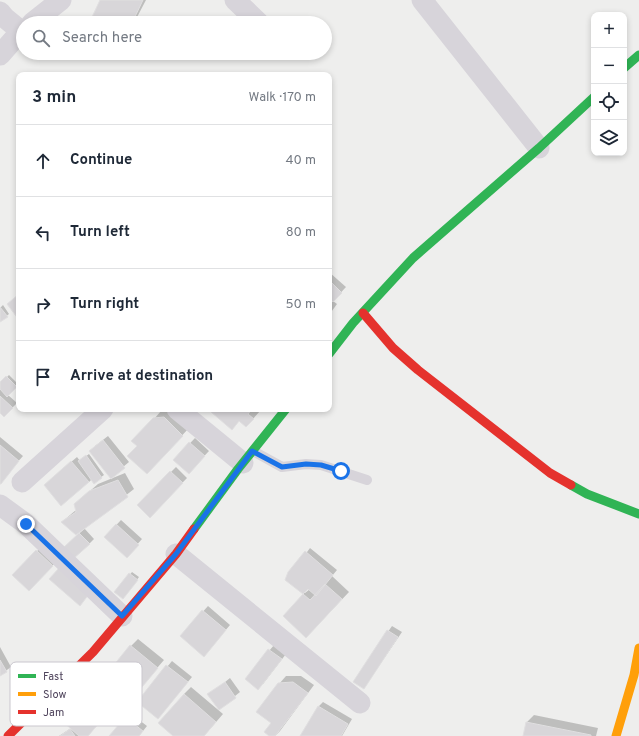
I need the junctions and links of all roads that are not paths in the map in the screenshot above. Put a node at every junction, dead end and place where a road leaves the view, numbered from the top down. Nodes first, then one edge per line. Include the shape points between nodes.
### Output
1 (61, 0) edge
2 (235, 0) edge
3 (422, 0) edge
4 (0, 12) edge
5 (40, 16) edge
6 (252, 16) edge
7 (16, 24) edge
8 (16, 38) edge
9 (0, 55) edge
10 (639, 55) edge
11 (627, 65) edge
12 (591, 100) edge
13 (539, 148) junction
14 (363, 313) junction
15 (332, 350) edge
16 (100, 412) edge
17 (181, 412) edge
18 (284, 412) edge
19 (248, 457) junction
20 (367, 480) dead end
21 (22, 482) dead end
22 (2, 510) edge
23 (639, 514) edge
24 (176, 554) junction
25 (122, 616) junction
26 (639, 648) edge
27 (83, 662) edge
28 (360, 703) dead end
29 (18, 726) edge
30 (8, 736) edge
31 (616, 736) edge

1 - 5 street
2 - 6 street
3 - 13 street
4 - 7 street
8 - 9 street
10 - 11 street
12 - 13 street
13 - 14 street via 413,258
14 - 15 street
14 - 23 street via 393,348 418,370 550,472 588,494
16 - 21 street
17 - 19 street
18 - 19 street
19 - 20 lane via 282,467 321,465
19 - 24 street
22 - 25 street via 26,524
24 - 25 street
24 - 28 street
25 - 27 street
26 - 31 street
29 - 30 street

